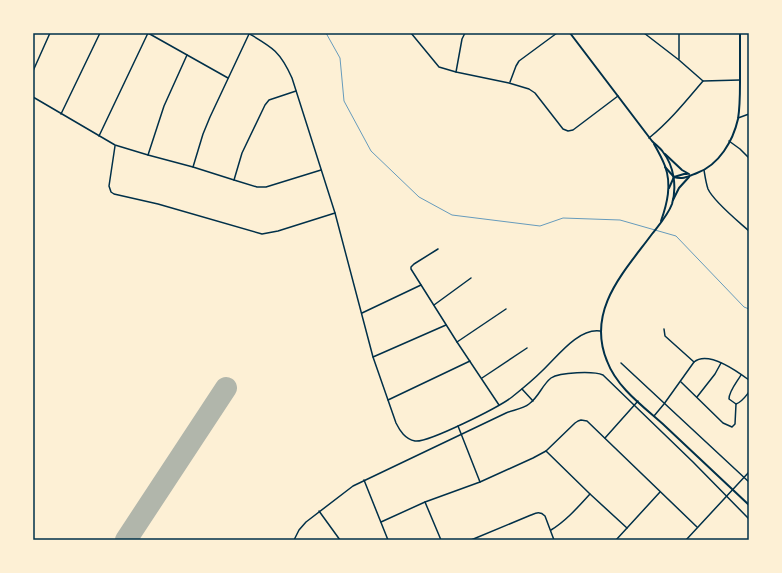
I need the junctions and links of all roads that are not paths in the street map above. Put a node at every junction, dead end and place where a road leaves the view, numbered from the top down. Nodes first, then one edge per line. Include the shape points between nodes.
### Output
1 (50, 33) edge
2 (100, 33) edge
3 (148, 33) edge
4 (249, 33) edge
5 (411, 33) edge
6 (465, 33) edge
7 (557, 33) edge
8 (572, 33) edge
9 (644, 33) edge
10 (679, 33) edge
11 (740, 33) edge
12 (187, 55) junction
13 (678, 60) junction
14 (33, 70) edge
15 (456, 72) junction
16 (228, 78) junction
17 (740, 80) junction
18 (703, 81) junction
19 (509, 83) junction
20 (296, 91) junction
21 (618, 96) junction
22 (33, 97) edge
23 (61, 114) junction
24 (749, 114) edge
25 (738, 118) junction
26 (99, 136) junction
27 (649, 138) junction
28 (652, 141) junction
29 (730, 141) junction
30 (115, 146) junction
31 (663, 152) junction
32 (148, 155) junction
33 (749, 158) edge
34 (194, 167) junction
35 (665, 167) junction
36 (321, 170) junction
37 (704, 170) junction
38 (689, 175) junction
39 (674, 177) junction
40 (234, 180) junction
41 (668, 189) junction
42 (672, 203) junction
43 (335, 212) junction
44 (660, 225) junction
45 (749, 231) edge
46 (438, 249) dead end
47 (472, 278) dead end
48 (421, 285) junction
49 (434, 305) junction
50 (506, 309) dead end
51 (362, 313) junction
52 (446, 324) junction
53 (664, 329) dead end
54 (600, 331) junction
55 (457, 342) junction
56 (527, 348) dead end
57 (373, 357) junction
58 (470, 361) junction
59 (694, 362) junction
60 (621, 363) dead end
61 (721, 363) junction
62 (742, 375) junction
63 (481, 378) junction
64 (749, 380) edge
65 (681, 382) junction
66 (522, 389) junction
67 (749, 392) edge
68 (697, 397) junction
69 (388, 400) junction
70 (533, 401) junction
71 (638, 401) junction
72 (664, 404) junction
73 (736, 404) junction
74 (499, 405) junction
75 (634, 405) junction
76 (654, 416) junction
77 (458, 426) junction
78 (461, 434) junction
79 (605, 438) junction
80 (546, 451) junction
81 (749, 472) edge
82 (744, 477) junction
83 (364, 480) junction
84 (480, 482) junction
85 (749, 482) edge
86 (732, 489) junction
87 (660, 492) junction
88 (590, 494) junction
89 (727, 495) junction
90 (425, 502) junction
91 (749, 505) edge
92 (319, 511) junction
93 (749, 519) edge
94 (381, 522) junction
95 (697, 527) junction
96 (627, 528) junction
97 (551, 530) junction
98 (294, 540) edge
99 (340, 540) edge
100 (388, 540) edge
101 (441, 540) edge
102 (471, 540) edge
103 (554, 540) edge
104 (616, 540) edge
105 (686, 540) edge

1 - 14 street
2 - 23 street
3 - 12 street
3 - 26 street
4 - 16 street
4 - 20 street via 277,52 288,68
5 - 15 street via 439,67
6 - 15 street
7 - 19 street via 519,61
8 - 21 main road
9 - 13 street
10 - 13 street
11 - 17 main road
12 - 16 street
12 - 32 street via 164,106
13 - 18 street
15 - 19 street
16 - 34 street via 203,134
17 - 18 street
17 - 25 main road
18 - 27 street via 671,118
19 - 21 street via 532,90 568,131 573,130
20 - 36 street
20 - 40 street via 268,100 264,105 242,153
21 - 27 main road
22 - 23 street
23 - 26 street
24 - 25 street
25 - 29 main road
26 - 30 street
27 - 28 main road
28 - 31 main road
28 - 35 main road
29 - 33 street
29 - 37 main road via 721,156
30 - 32 street
30 - 43 street via 109,186 114,194 262,234
31 - 38 main road
31 - 39 main road
32 - 34 street
34 - 40 street
35 - 39 main road
35 - 41 main road
36 - 40 street via 266,187
36 - 43 street
37 - 38 main road
37 - 45 street via 711,195
38 - 39 main road via 680,179
38 - 42 main road
39 - 41 main road
39 - 42 main road
41 - 44 main road
42 - 44 main road
43 - 51 street
44 - 54 main road via 609,295
46 - 48 street via 411,268
47 - 49 street
48 - 49 street
48 - 51 street
49 - 52 street
50 - 55 street
51 - 57 street
52 - 55 street
52 - 57 street
53 - 59 street via 665,336
54 - 66 street via 596,330 574,339
54 - 71 main road via 604,354 610,368 618,381
55 - 58 street
56 - 63 street
57 - 69 street
58 - 63 street
58 - 69 street
59 - 61 street via 697,359 706,359
59 - 65 street
60 - 72 street
61 - 62 street
61 - 68 street
62 - 64 street
62 - 73 street via 729,397
63 - 74 street
65 - 68 street
65 - 72 street
66 - 70 street
66 - 74 street
67 - 73 street
68 - 73 street via 723,423 732,426 736,421
69 - 77 street via 400,430 412,440 426,440
70 - 75 street via 552,378 564,374 592,372 603,375
70 - 78 street
71 - 75 street
71 - 76 main road
72 - 76 street
72 - 82 street
74 - 77 street
75 - 79 street
75 - 89 street
76 - 86 main road
77 - 78 street
78 - 83 street
78 - 84 street
79 - 80 street via 587,421 578,421
79 - 87 street
80 - 84 street
80 - 88 street
81 - 82 street
82 - 85 street
82 - 86 street
83 - 92 street
83 - 94 street
84 - 90 street
86 - 89 street
86 - 91 main road
87 - 95 street
87 - 96 street
88 - 96 street
88 - 97 street via 561,524
89 - 93 street
89 - 95 street
90 - 94 street
90 - 101 street
92 - 98 street via 302,526
92 - 99 street
94 - 100 street
95 - 105 street
96 - 104 street
97 - 102 street via 544,516 537,513
97 - 103 street

